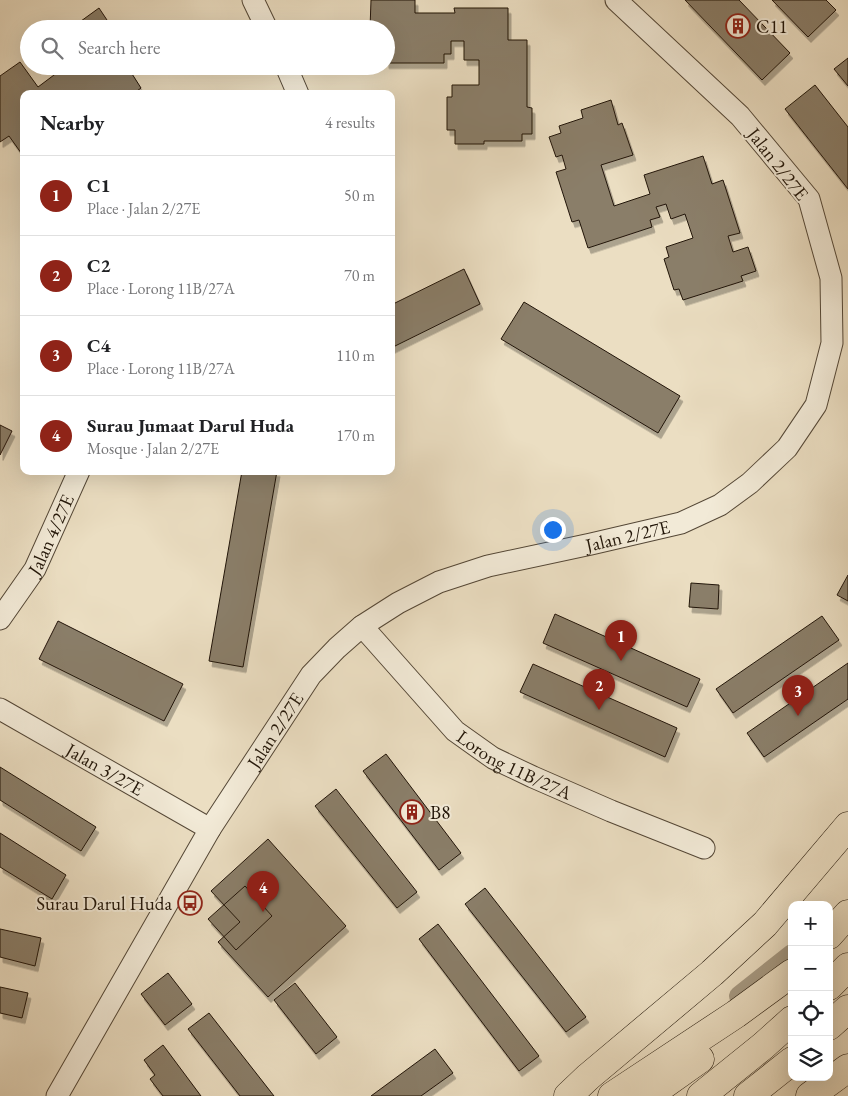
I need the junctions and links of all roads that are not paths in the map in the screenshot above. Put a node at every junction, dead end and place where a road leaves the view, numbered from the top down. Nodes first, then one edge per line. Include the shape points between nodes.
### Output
1 (254, 0) edge
2 (619, 1) edge
3 (264, 20) edge
4 (290, 75) edge
5 (296, 90) edge
6 (76, 475) edge
7 (0, 619) edge
8 (362, 626) junction
9 (0, 709) edge
10 (848, 826) edge
11 (210, 829) junction
12 (704, 848) dead end
13 (848, 914) edge
14 (833, 931) edge
15 (848, 935) edge
16 (833, 950) edge
17 (848, 967) edge
18 (788, 976) edge
19 (833, 982) edge
20 (790, 991) edge
21 (848, 1008) edge
22 (833, 1022) edge
23 (788, 1024) edge
24 (848, 1054) edge
25 (788, 1065) edge
26 (833, 1067) edge
27 (848, 1068) edge
28 (818, 1081) edge
29 (57, 1096) edge
30 (568, 1096) edge
31 (612, 1096) edge
32 (648, 1096) edge
33 (701, 1096) edge
34 (748, 1096) edge
35 (801, 1096) edge
36 (810, 1096) edge

1 - 3 street
2 - 8 street, Jalan 2/27E via 740,116 808,198 831,278 832,342 816,405 787,448 750,483 720,505 681,523 488,566 431,586
4 - 5 street
6 - 7 street, Jalan 4/27E via 36,569
8 - 11 street, Jalan 2/27E via 312,675
8 - 12 street, Lorong 11B/27A via 455,731 493,758 533,778
9 - 11 street, Jalan 3/27E
10 - 30 highway via 765,924
11 - 29 street, Jalan 2/27E
13 - 14 highway
15 - 16 highway
17 - 19 highway
18 - 31 highway
20 - 32 highway
21 - 22 highway
23 - 33 highway
24 - 26 highway
25 - 34 highway
27 - 36 highway
28 - 35 highway

